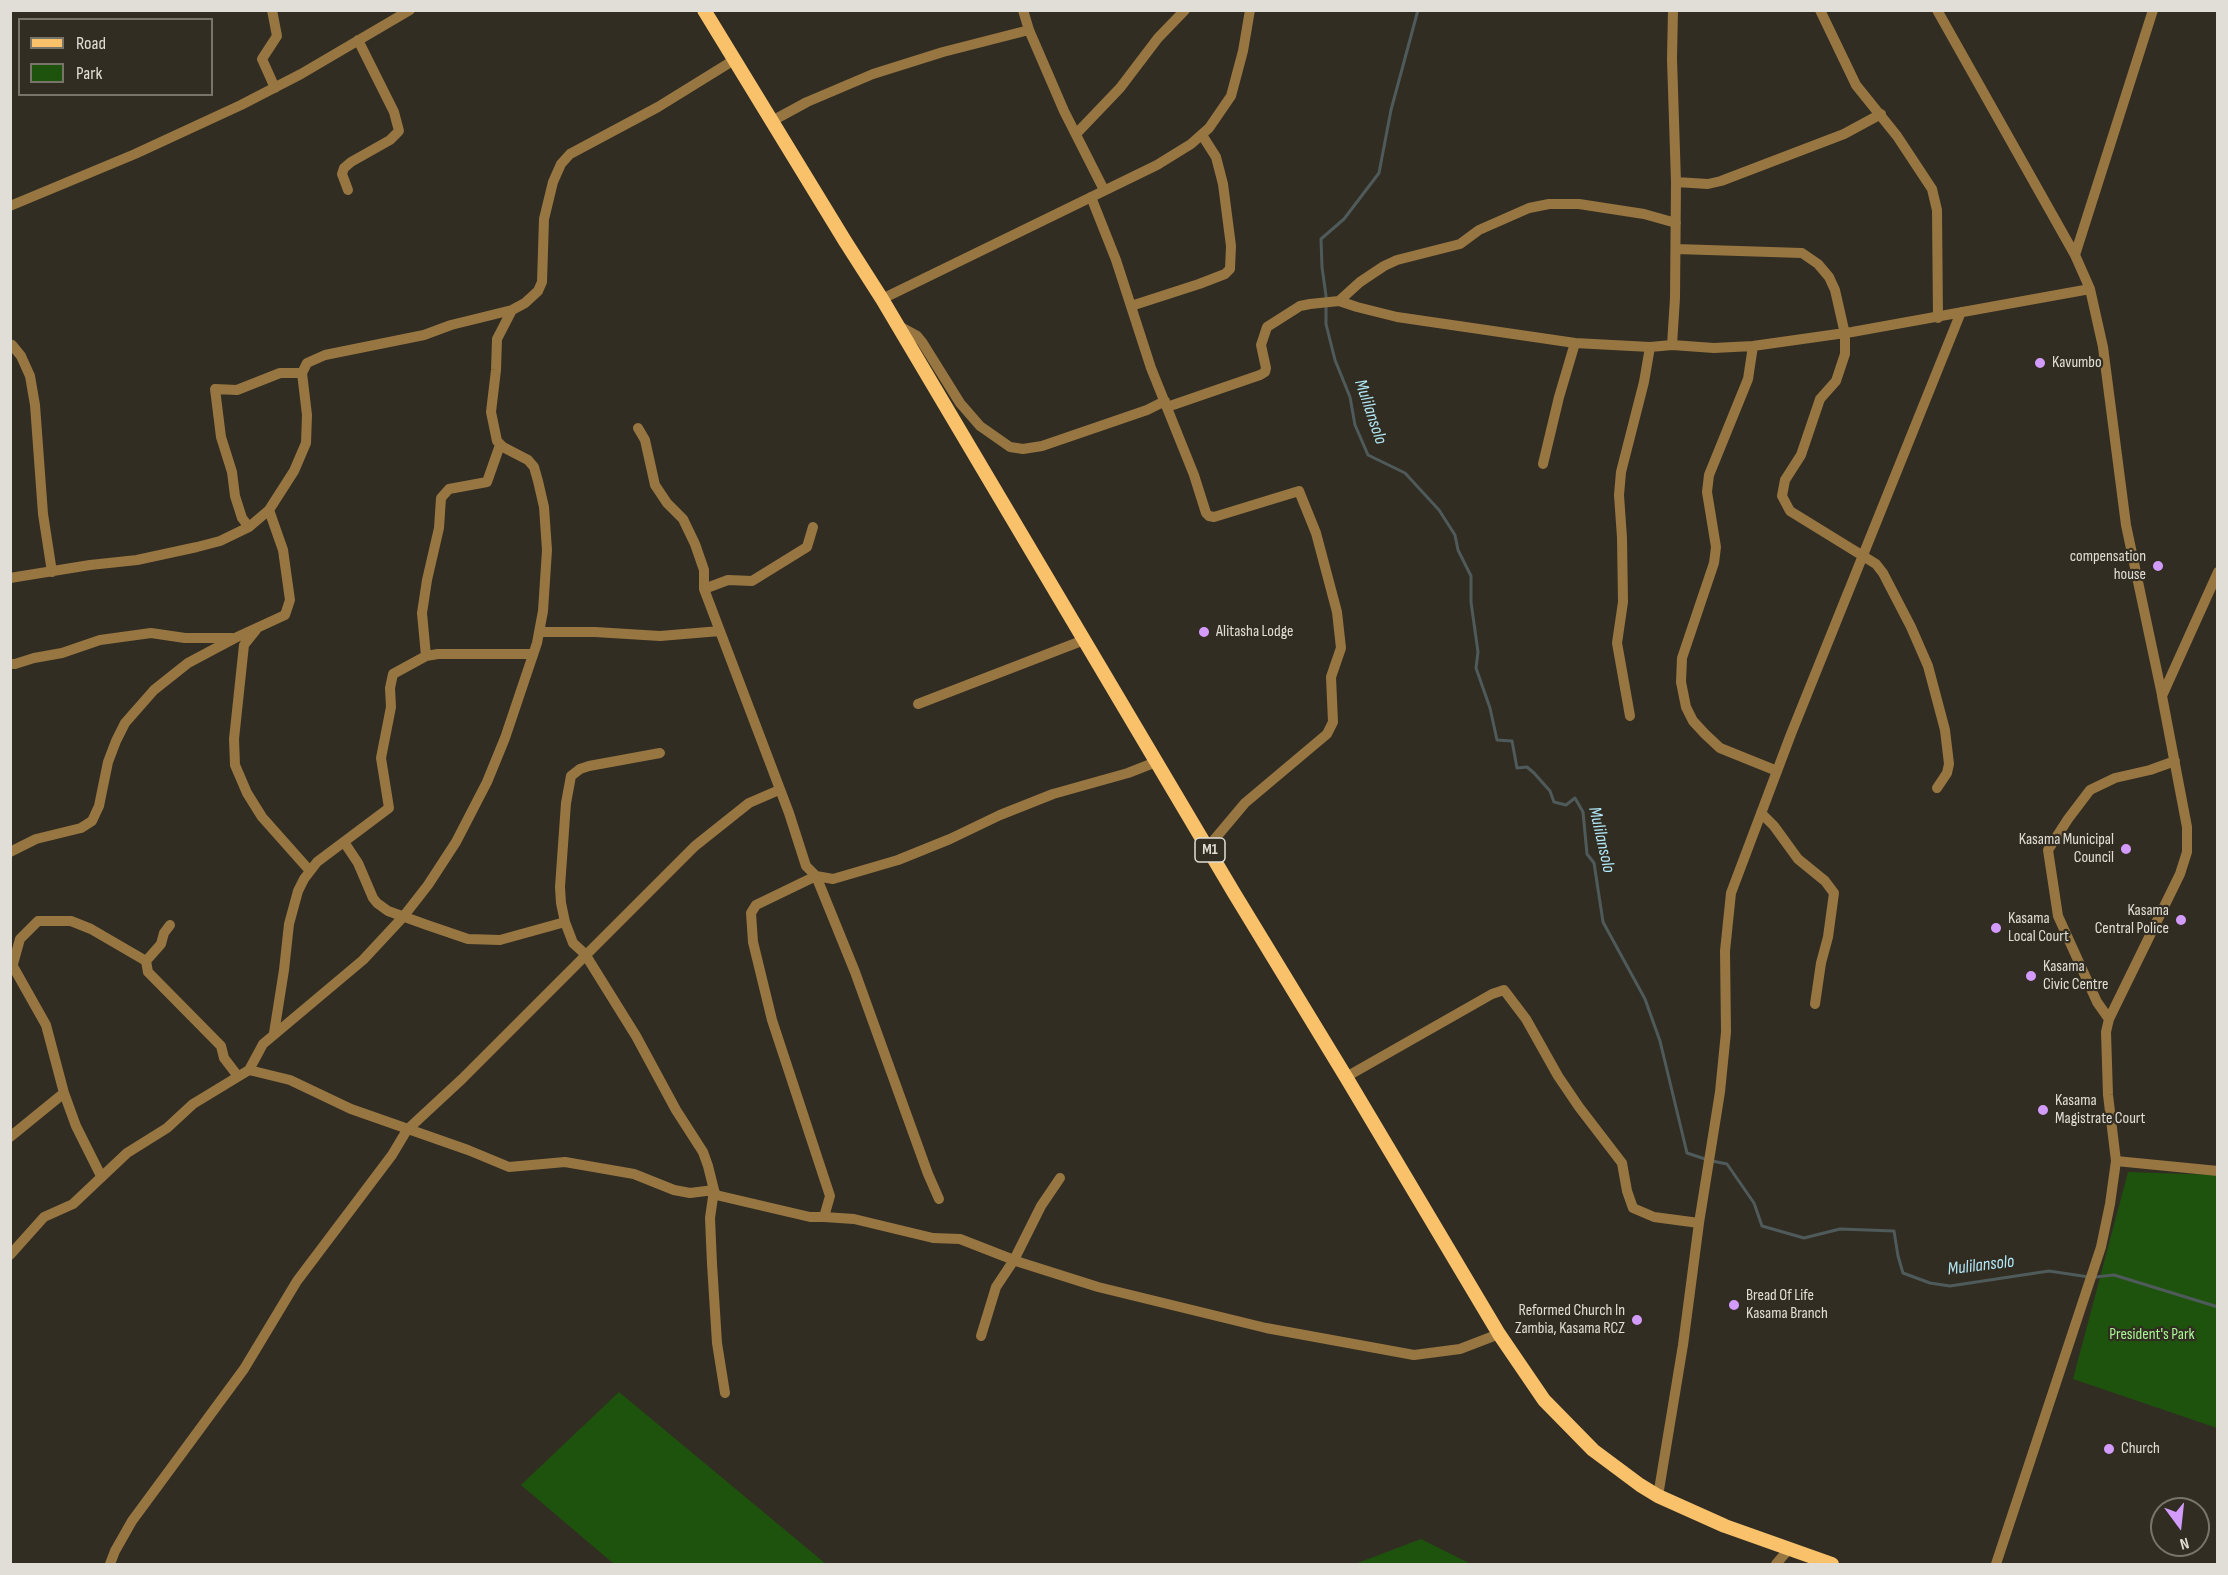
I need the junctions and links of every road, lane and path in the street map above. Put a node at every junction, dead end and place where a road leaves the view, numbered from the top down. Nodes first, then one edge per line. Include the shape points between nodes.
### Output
1 (272, 10) edge
2 (704, 10) edge
3 (1023, 10) edge
4 (1185, 10) edge
5 (1250, 10) edge
6 (1673, 10) edge
7 (1820, 10) edge
8 (1937, 10) edge
9 (2153, 10) edge
10 (406, 11) edge
11 (1029, 30) junction
12 (358, 40) junction
13 (734, 60) junction
14 (275, 88) junction
15 (1881, 114) junction
16 (772, 121) junction
17 (1076, 134) junction
18 (1202, 135) junction
19 (1676, 182) junction
20 (348, 190) dead end
21 (1104, 190) junction
22 (1091, 197) junction
23 (10, 206) edge
24 (1676, 223) junction
25 (1676, 249) junction
26 (2075, 255) junction
27 (2090, 289) junction
28 (882, 298) junction
29 (1332, 301) junction
30 (1131, 306) junction
31 (512, 310) junction
32 (1961, 312) junction
33 (1938, 318) junction
34 (897, 325) junction
35 (1845, 333) junction
36 (1575, 343) junction
37 (11, 345) edge
38 (1672, 345) junction
39 (1753, 346) junction
40 (1650, 347) junction
41 (302, 374) junction
42 (1166, 404) junction
43 (638, 428) dead end
44 (500, 445) junction
45 (1543, 464) dead end
46 (269, 510) junction
47 (249, 527) junction
48 (813, 527) dead end
49 (1863, 556) junction
50 (52, 572) junction
51 (2217, 572) edge
52 (10, 578) edge
53 (704, 589) junction
54 (256, 629) junction
55 (720, 631) junction
56 (539, 632) junction
57 (235, 638) junction
58 (1084, 640) junction
59 (533, 654) junction
60 (426, 656) junction
61 (10, 664) edge
62 (2162, 696) junction
63 (918, 704) dead end
64 (1630, 716) dead end
65 (660, 753) dead end
66 (2175, 761) junction
67 (1156, 762) junction
68 (1777, 771) junction
69 (1937, 788) dead end
70 (779, 790) junction
71 (1761, 813) junction
72 (344, 842) junction
73 (1208, 847) junction
74 (10, 852) edge
75 (310, 871) junction
76 (816, 876) junction
77 (403, 916) junction
78 (565, 922) junction
79 (170, 925) dead end
80 (585, 954) junction
81 (146, 961) junction
82 (12, 962) edge
83 (1815, 1004) dead end
84 (2109, 1019) junction
85 (274, 1033) junction
86 (249, 1070) junction
87 (237, 1075) junction
88 (1346, 1077) junction
89 (64, 1093) junction
90 (407, 1130) junction
91 (10, 1137) edge
92 (2116, 1161) junction
93 (2217, 1172) edge
94 (101, 1176) junction
95 (1060, 1178) dead end
96 (714, 1190) junction
97 (939, 1199) dead end
98 (824, 1217) junction
99 (1700, 1223) junction
100 (10, 1255) edge
101 (1014, 1260) junction
102 (1499, 1334) junction
103 (981, 1336) dead end
104 (725, 1393) dead end
105 (1658, 1496) junction
106 (1789, 1549) junction
107 (110, 1564) edge
108 (1776, 1564) edge
109 (1832, 1564) edge
110 (1996, 1564) edge

1 - 14 street via 277,36 262,59
2 - 13 main road, M1
3 - 11 street
4 - 17 street
5 - 18 street via 1231,96
6 - 19 street
7 - 15 street via 1857,86
8 - 26 street
9 - 26 street
10 - 12 street
11 - 16 street via 873,74
11 - 17 street
12 - 14 street
12 - 20 street via 394,112 399,131 344,168 342,174
13 - 16 main road, M1
13 - 31 street via 570,154 561,164 544,219 542,282 538,291
14 - 23 street via 135,154
15 - 19 street via 1844,134 1721,181
15 - 33 street via 1932,189 1936,210
16 - 28 main road, M1
17 - 21 street
18 - 21 street via 1156,165
18 - 30 street via 1216,157 1223,184 1230,269 1199,284
19 - 24 street
21 - 22 street
22 - 28 street
22 - 30 street
24 - 25 street
24 - 29 street via 1579,204 1529,208 1479,230 1460,244 1384,266
25 - 35 street via 1802,253 1828,277 1835,290
25 - 38 street
26 - 27 street
27 - 32 street
27 - 62 street via 2103,347 2126,525
28 - 34 main road, M1
29 - 36 street via 1397,317
29 - 42 street via 1300,306 1267,327 1261,345 1266,368 1260,375
30 - 42 street
31 - 41 street via 424,335 325,355 307,363
31 - 44 street via 496,344 491,412
32 - 33 street
32 - 49 street
33 - 35 street
34 - 42 street via 922,342 960,403 980,426 1010,447 1042,446
34 - 58 main road, M1
35 - 39 street
35 - 49 street via 1845,354 1836,381 1820,399 1801,455 1785,480 1782,496 1790,511
36 - 40 street
36 - 45 street
37 - 50 street via 30,376
38 - 39 street
38 - 40 street
39 - 68 street via 1748,379 1709,475 1714,563 1682,658 1681,682 1693,721 1720,748
40 - 64 street via 1619,495 1623,602 1617,643
41 - 46 street via 306,443 294,471
41 - 47 street via 280,373 237,390 215,389 235,496
42 - 73 street via 1209,516 1299,491 1316,533 1340,631 1341,648 1332,677 1333,722 1327,734 1245,803
43 - 53 street via 645,440 655,485 683,519 695,544 704,570
44 - 56 street via 534,467 544,507 547,550
44 - 60 street via 487,482 450,489 441,498 422,613
46 - 47 street
46 - 54 street via 283,550 290,600 285,615
47 - 50 street via 197,547
48 - 53 street via 807,547 752,581 728,580
49 - 68 street
49 - 69 street via 1883,573 1928,666 1945,730 1949,764
50 - 52 street
51 - 62 street
53 - 55 street
54 - 57 street
54 - 75 street via 244,645 234,739 236,765 262,817
55 - 56 street via 660,636
55 - 70 street
56 - 59 street
57 - 61 street via 151,633 100,640
57 - 74 street via 188,663 154,690 125,723 108,762 92,821
58 - 63 street
58 - 67 main road, M1
59 - 60 street
59 - 77 street via 504,738 477,800 451,851
60 - 72 street via 393,674 391,679 391,707 381,758 388,808
62 - 66 street
65 - 78 street via 589,766 571,776 560,887
66 - 84 street via 2187,827 2187,852
66 - 84 street via 2115,778 2090,790 2048,850 2058,915 2092,992
67 - 73 main road, M1
67 - 76 street via 1053,794 898,860 833,879
68 - 71 street
70 - 76 street via 806,866
70 - 80 street via 749,803 695,846
71 - 83 street via 1798,859 1834,893
71 - 99 street via 1731,893 1725,951 1726,1032
72 - 75 street
72 - 77 street via 358,863 372,898 388,911
73 - 88 main road, M1
75 - 85 street via 298,891 289,924
76 - 97 street
76 - 98 street via 756,905 751,913 751,927 772,1020 830,1196
77 - 78 street via 454,935 482,940 500,940
77 - 85 street via 363,960
78 - 80 street via 573,943
79 - 81 street via 161,944
80 - 90 street
80 - 96 street via 703,1152
81 - 82 street via 71,921 38,921 20,939
81 - 87 street via 148,972 221,1046 224,1058
82 - 89 street via 46,1025
84 - 92 street via 2108,1095
85 - 86 street
86 - 87 street
86 - 90 street via 290,1080
87 - 94 street
88 - 99 street via 1504,990 1579,1107 1622,1163 1633,1208 1654,1217
88 - 102 main road, M1
89 - 91 street
89 - 94 street
90 - 96 street via 509,1167 565,1162 634,1174 674,1190
90 - 107 street via 304,1271 230,1388 132,1521
92 - 93 street
92 - 110 street via 2093,1271
94 - 100 street via 73,1204 44,1217
95 - 101 street
96 - 98 street via 716,1195
96 - 104 street via 712,1264
98 - 101 street via 854,1219 933,1238 960,1239
99 - 105 street
101 - 102 street via 1098,1287 1266,1328 1414,1355 1460,1349
101 - 103 street via 996,1287
102 - 105 main road, M1 via 1544,1400 1567,1425 1617,1469
105 - 106 main road, M1
106 - 108 street
106 - 109 main road, M1

